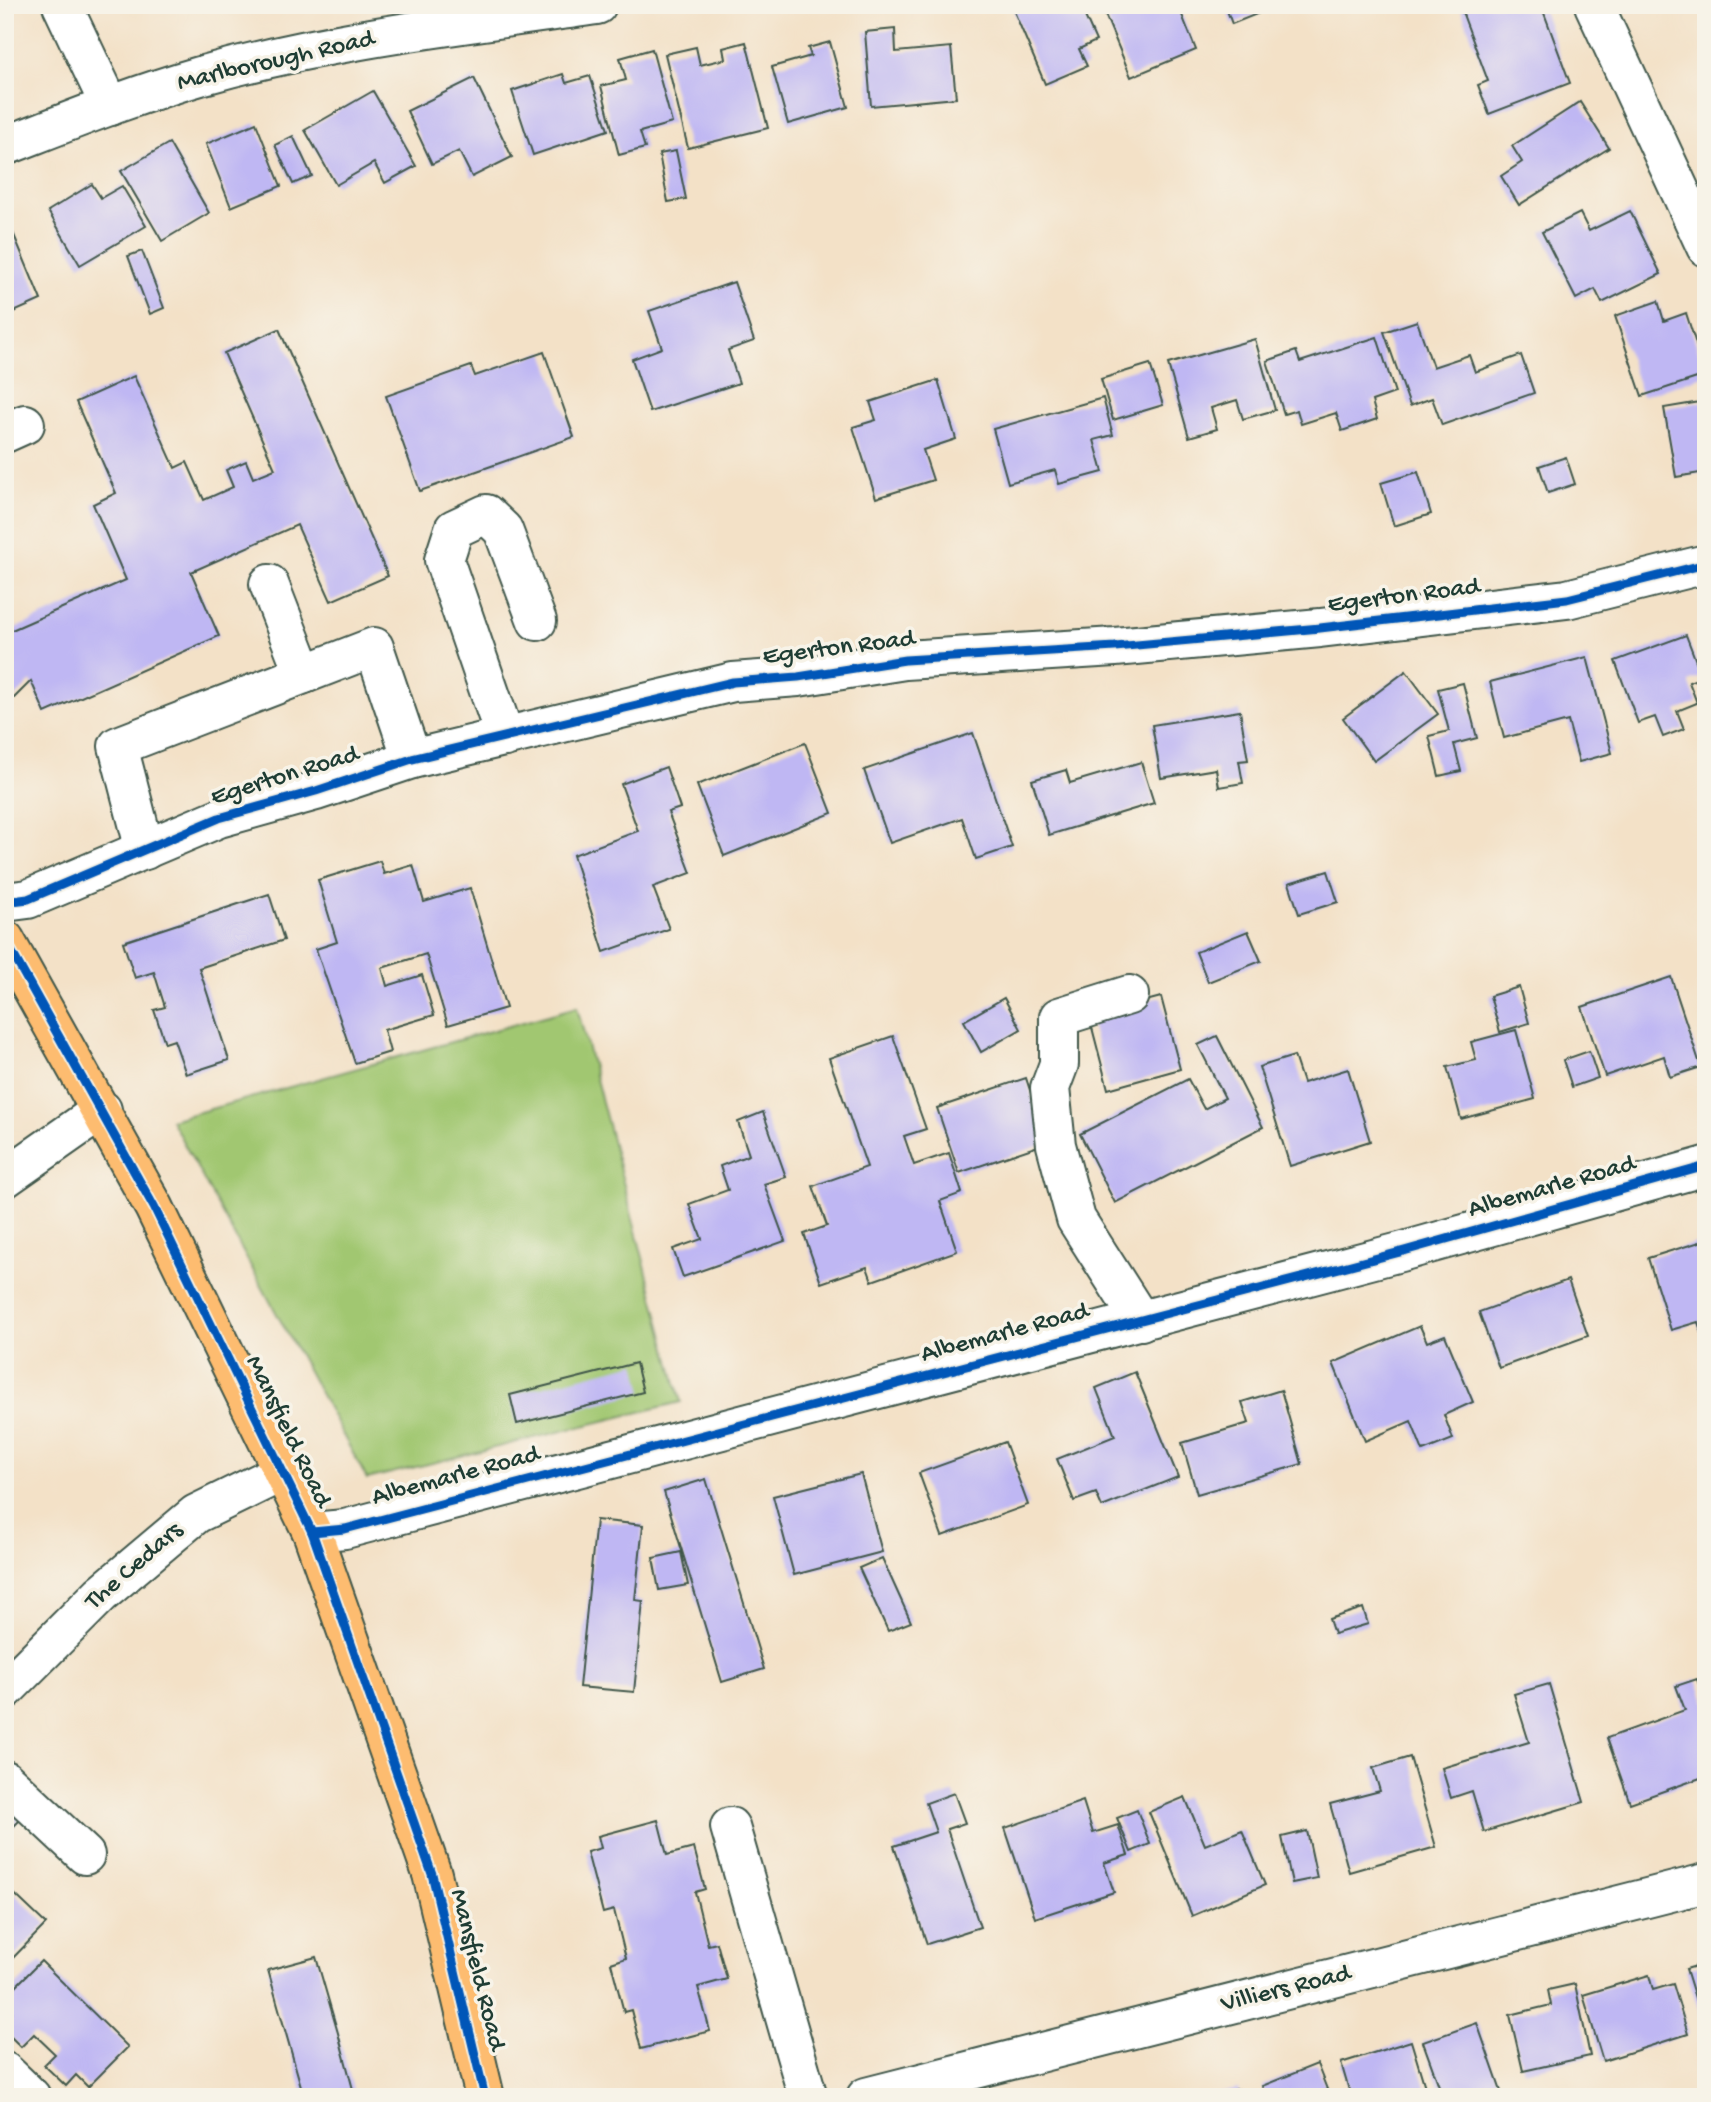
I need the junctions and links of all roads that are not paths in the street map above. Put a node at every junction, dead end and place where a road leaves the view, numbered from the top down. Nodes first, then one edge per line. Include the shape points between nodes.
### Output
1 (62, 5) edge
2 (597, 5) edge
3 (1594, 5) edge
4 (110, 106) junction
5 (5, 146) edge
6 (1706, 247) edge
7 (1706, 564) edge
8 (269, 584) dead end
9 (537, 621) dead end
10 (304, 674) junction
11 (505, 737) junction
12 (412, 759) junction
13 (145, 850) junction
14 (5, 902) edge
15 (5, 940) edge
16 (1129, 996) dead end
17 (102, 1110) junction
18 (1706, 1166) edge
19 (5, 1178) edge
20 (1141, 1321) junction
21 (284, 1471) junction
22 (312, 1532) junction
23 (5, 1690) edge
24 (5, 1780) edge
25 (730, 1827) dead end
26 (85, 1855) dead end
27 (1706, 1883) edge
28 (5, 2072) edge
29 (31, 2097) edge
30 (485, 2097) edge
31 (808, 2097) edge
32 (866, 2097) edge

1 - 4 street
2 - 4 street, Marlborough Road via 282,55
3 - 6 street
4 - 5 street, Marlborough Road
7 - 11 street, Egerton Road via 1567,599 1115,647 905,660 733,682
8 - 10 street
9 - 11 street via 503,530 485,514 454,529 444,560
10 - 12 street via 374,647
10 - 13 street via 118,746
11 - 12 street, Egerton Road
12 - 13 street, Egerton Road via 219,818
13 - 14 street, Egerton Road via 27,899
15 - 17 highway, Mansfield Road
16 - 20 street via 1059,1017 1059,1064 1051,1088 1056,1145 1076,1219
17 - 19 street
17 - 21 highway, Mansfield Road
18 - 20 street, Albemarle Road
20 - 22 street, Albemarle Road via 345,1529
21 - 22 highway, Mansfield Road
21 - 23 street, The Cedars via 196,1514 101,1594
22 - 30 highway, Mansfield Road via 432,1874
24 - 26 street
25 - 31 street
27 - 32 street, Villiers Road
28 - 29 street

